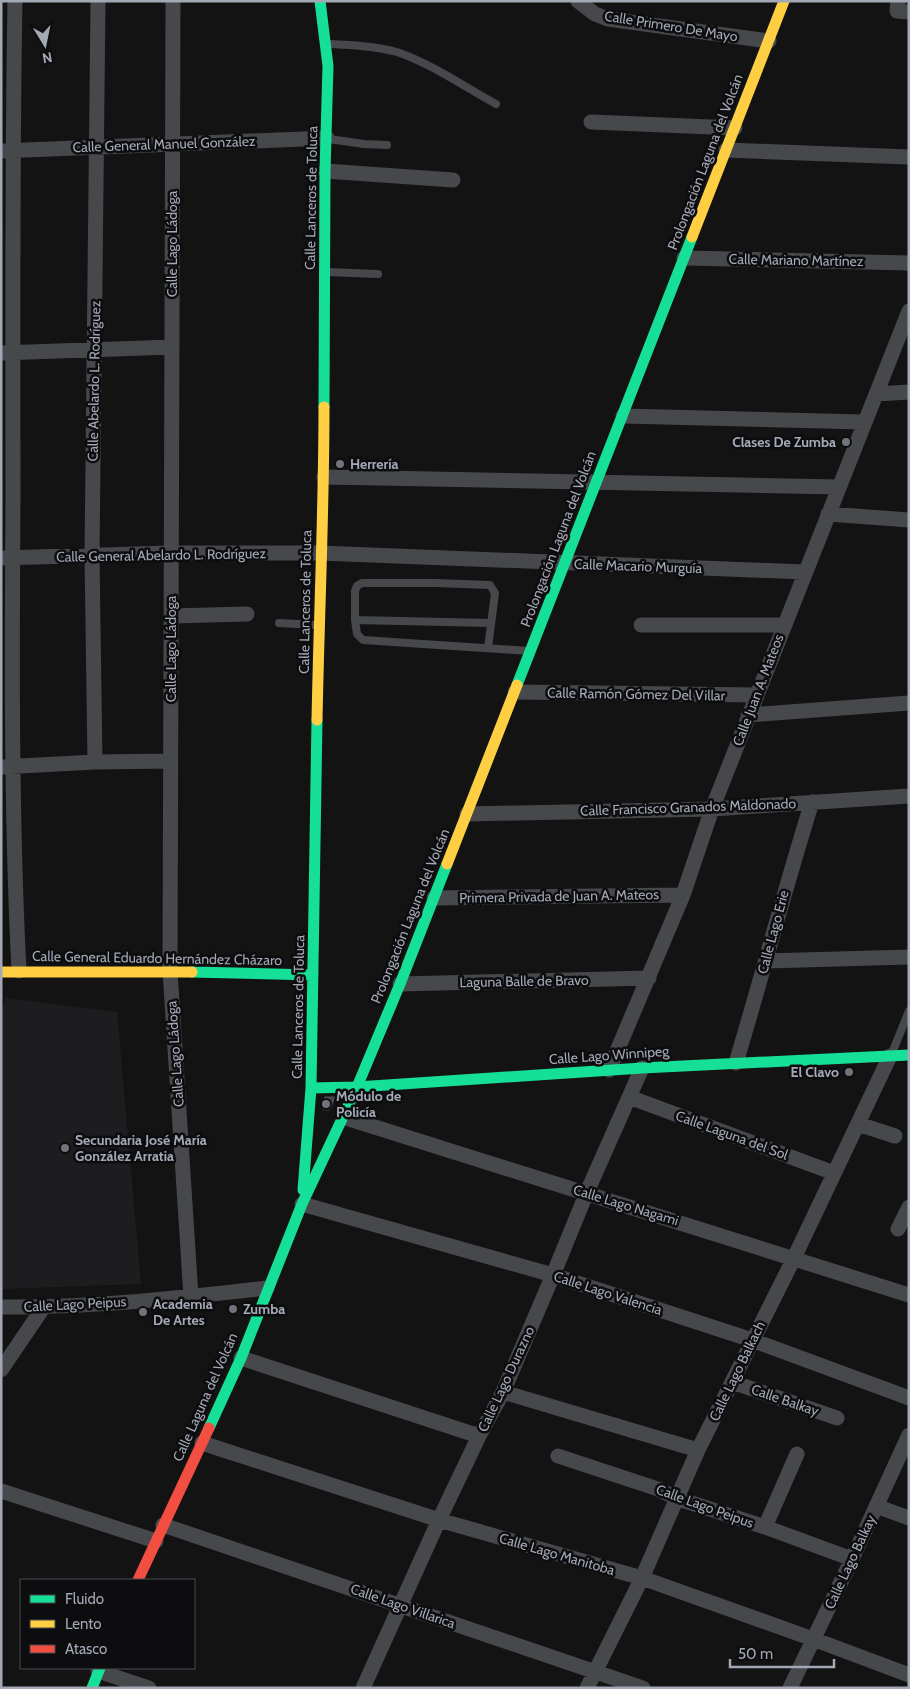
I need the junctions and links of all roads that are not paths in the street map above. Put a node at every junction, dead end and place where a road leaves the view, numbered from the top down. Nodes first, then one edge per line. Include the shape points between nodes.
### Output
1 (15, 1) edge
2 (98, 1) edge
3 (173, 1) edge
4 (320, 1) edge
5 (578, 1) edge
6 (784, 1) edge
7 (898, 1) edge
8 (909, 12) edge
9 (768, 41) junction
10 (326, 43) junction
11 (496, 104) dead end
12 (591, 122) dead end
13 (734, 128) junction
14 (326, 138) junction
15 (172, 144) junction
16 (387, 145) dead end
17 (97, 147) junction
18 (7, 150) edge
19 (726, 150) junction
20 (909, 157) edge
21 (325, 171) junction
22 (453, 180) dead end
23 (684, 258) junction
24 (909, 263) edge
25 (325, 272) junction
26 (378, 274) dead end
27 (909, 312) edge
28 (172, 347) junction
29 (95, 350) junction
30 (7, 353) edge
31 (909, 392) edge
32 (876, 394) junction
33 (623, 416) junction
34 (864, 422) junction
35 (324, 477) junction
36 (597, 482) junction
37 (838, 487) junction
38 (828, 514) junction
39 (909, 520) edge
40 (171, 553) junction
41 (320, 553) junction
42 (92, 556) junction
43 (7, 558) edge
44 (565, 563) junction
45 (805, 572) junction
46 (247, 614) dead end
47 (171, 616) junction
48 (355, 620) junction
49 (279, 622) dead end
50 (491, 623) junction
51 (319, 625) junction
52 (641, 625) dead end
53 (784, 626) junction
54 (488, 648) junction
55 (531, 651) junction
56 (515, 692) junction
57 (756, 695) junction
58 (909, 703) edge
59 (748, 715) junction
60 (170, 761) junction
61 (95, 762) junction
62 (7, 767) edge
63 (909, 796) edge
64 (812, 802) junction
65 (712, 809) junction
66 (467, 814) junction
67 (8, 870) edge
68 (683, 895) junction
69 (434, 898) junction
70 (909, 957) edge
71 (766, 961) junction
72 (19, 971) junction
73 (170, 971) junction
74 (1, 972) edge
75 (313, 975) junction
76 (649, 978) junction
77 (400, 984) junction
78 (909, 1011) edge
79 (909, 1055) edge
80 (890, 1056) junction
81 (736, 1063) junction
82 (642, 1068) junction
83 (609, 1070) junction
84 (357, 1087) junction
85 (312, 1088) junction
86 (629, 1097) junction
87 (343, 1117) junction
88 (858, 1124) junction
89 (895, 1136) dead end
90 (834, 1173) junction
91 (587, 1192) junction
92 (302, 1204) junction
93 (909, 1207) edge
94 (898, 1229) dead end
95 (794, 1258) junction
96 (554, 1275) junction
97 (267, 1288) junction
98 (909, 1295) edge
99 (190, 1297) junction
100 (1, 1307) edge
101 (43, 1308) junction
102 (752, 1340) junction
103 (241, 1358) junction
104 (1, 1370) edge
105 (732, 1382) junction
106 (503, 1392) junction
107 (909, 1398) edge
108 (837, 1418) dead end
109 (909, 1435) edge
110 (479, 1436) junction
111 (202, 1443) junction
112 (698, 1450) junction
113 (797, 1454) dead end
114 (558, 1456) dead end
115 (1, 1491) edge
116 (676, 1498) junction
117 (876, 1506) junction
118 (909, 1518) edge
119 (439, 1520) junction
120 (163, 1525) junction
121 (765, 1528) junction
122 (156, 1541) junction
123 (852, 1559) junction
124 (642, 1578) junction
125 (138, 1579) edge
126 (400, 1605) junction
127 (813, 1639) junction
128 (99, 1670) edge
129 (595, 1672) junction
130 (909, 1675) edge
131 (92, 1688) edge
132 (149, 1688) edge
133 (363, 1688) edge
134 (588, 1688) edge
135 (643, 1688) edge
136 (790, 1688) edge

1 - 18 street
2 - 17 street, Calle Abelardo L. Rodríguez
3 - 15 street, Calle Lago Ládoga
4 - 10 main road, Calle Lanceros de Toluca
5 - 9 street, Calle Primero De Mayo via 608,19
6 - 9 main road, Prolongación Laguna del Volcán
7 - 8 street via 897,11
9 - 13 main road, Prolongación Laguna del Volcán
10 - 11 lane via 397,52 423,62
10 - 14 main road, Calle Lanceros de Toluca
12 - 13 street
13 - 19 main road, Prolongación Laguna del Volcán
14 - 15 street, Calle General Manuel González
14 - 16 lane
14 - 21 main road, Calle Lanceros de Toluca
15 - 17 street, Calle General Manuel González
15 - 28 street, Calle Lago Ládoga
17 - 18 street, Calle General Manuel González
17 - 29 street, Calle Abelardo L. Rodríguez
18 - 30 street
19 - 20 street
19 - 23 main road, Prolongación Laguna del Volcán
21 - 22 street
21 - 25 main road, Calle Lanceros de Toluca
23 - 24 street, Calle Mariano Martínez
23 - 33 main road, Prolongación Laguna del Volcán
25 - 26 lane
25 - 35 main road, Calle Lanceros de Toluca
27 - 32 street, Calle Juan A. Mateos
28 - 29 street
28 - 40 street, Calle Lago Ládoga
29 - 30 street
29 - 42 street, Calle Abelardo L. Rodríguez
30 - 43 street
31 - 32 street
32 - 34 street, Calle Juan A. Mateos
33 - 34 street
33 - 36 main road, Prolongación Laguna del Volcán
34 - 37 street, Calle Juan A. Mateos
35 - 36 street
35 - 41 main road, Calle Lanceros de Toluca
36 - 37 street
36 - 44 main road, Prolongación Laguna del Volcán
37 - 38 street, Calle Juan A. Mateos
38 - 39 street
38 - 45 street, Calle Juan A. Mateos
40 - 41 street, Calle General Abelardo L. Rodríguez
40 - 42 street, Calle General Abelardo L. Rodríguez
40 - 47 street, Calle Lago Ládoga
41 - 44 street, Calle Macario Murguía
41 - 51 main road, Calle Lanceros de Toluca
42 - 43 street, Calle General Abelardo L. Rodríguez
42 - 61 street, Calle Abelardo L. Rodríguez
43 - 62 street
44 - 45 street, Calle Macario Murguía
44 - 55 main road, Prolongación Laguna del Volcán
45 - 53 street, Calle Juan A. Mateos
46 - 47 street
47 - 60 street, Calle Lago Ládoga
48 - 50 lane
48 - 50 lane via 355,591 362,583 436,583 490,585 495,593
48 - 54 lane via 357,634 363,640
49 - 51 lane
50 - 54 lane
51 - 75 main road, Calle Lanceros de Toluca
52 - 53 street
53 - 57 street, Calle Juan A. Mateos
54 - 55 lane
55 - 56 main road, Prolongación Laguna del Volcán
56 - 57 street, Calle Ramón Gómez Del Villar
56 - 66 main road, Prolongación Laguna del Volcán
57 - 59 street, Calle Juan A. Mateos
58 - 59 street
59 - 65 street, Calle Juan A. Mateos
60 - 61 street
60 - 73 street, Calle Lago Ládoga
61 - 62 street
62 - 67 street
63 - 64 street, Calle Francisco Granados Maldonado
64 - 65 street, Calle Francisco Granados Maldonado
64 - 71 street, Calle Lago Erie
65 - 66 street, Calle Francisco Granados Maldonado
65 - 68 street, Calle Juan A. Mateos
66 - 69 main road, Prolongación Laguna del Volcán
67 - 72 street
68 - 69 street, Primera Privada de Juan A. Mateos
68 - 76 street, Calle Juan A. Mateos
69 - 77 main road, Prolongación Laguna del Volcán
70 - 71 street
71 - 81 street, Calle Lago Erie
72 - 73 main road, Calle General Eduardo Hernández Cházaro
72 - 74 main road, Calle General Eduardo Hernández Cházaro
73 - 75 main road, Calle General Eduardo Hernández Cházaro
73 - 99 street, Calle Lago Ládoga
75 - 85 main road, Calle Lanceros de Toluca
76 - 77 street, Laguna Balle de Bravo
76 - 83 street, Calle Juan A. Mateos
77 - 84 main road, Prolongación Laguna del Volcán
78 - 80 lane
79 - 80 main road, Calle Lago Winnipeg
80 - 81 main road, Calle Lago Winnipeg
80 - 88 street, Calle Lago Balkach
81 - 82 main road, Calle Lago Winnipeg
82 - 83 main road, Calle Lago Winnipeg
82 - 86 street, Calle Lago Durazno
83 - 84 main road, Calle Lago Winnipeg
84 - 85 main road, Calle Lago Winnipeg
84 - 87 main road, Calle Laguna del Volcán
85 - 92 main road, Calle Lanceros de Toluca
86 - 90 street, Calle Laguna del Sol
86 - 91 street, Calle Lago Durazno
87 - 91 street, Calle Lago Nagami
87 - 92 main road, Calle Laguna del Volcán
88 - 89 street
88 - 90 street, Calle Lago Balkach
90 - 95 street, Calle Lago Balkach
91 - 95 street, Calle Lago Nagami
91 - 96 street, Calle Lago Durazno
92 - 96 street, Calle Lago Valencia
92 - 97 main road, Calle Laguna del Volcán
93 - 94 street
95 - 98 street, Calle Lago Nagami
95 - 102 street, Calle Lago Balkach
96 - 102 street, Calle Lago Valencia
96 - 106 street, Calle Lago Durazno
97 - 99 street, Calle Lago Peipus
97 - 103 main road, Calle Laguna del Volcán
99 - 101 street, Calle Lago Peipus
100 - 101 street, Calle Lago Peipus
101 - 104 street
102 - 105 street, Calle Lago Balkach
102 - 107 street, Calle Lago Valencia
103 - 110 street
103 - 111 main road, Calle Laguna del Volcán
105 - 108 street, Calle Balkay
105 - 112 street, Calle Lago Balkach
106 - 110 street, Calle Lago Durazno
106 - 112 street
109 - 117 street, Calle Lago Balkay
110 - 119 street, Calle Lago Durazno
111 - 119 street, Calle Lago Manitoba
111 - 120 main road, Calle Laguna del Volcán
112 - 116 street, Calle Lago Balkach
113 - 121 street
114 - 116 street, Calle Lago Peipus
115 - 122 street
116 - 121 street, Calle Lago Peipus
116 - 124 street, Calle Lago Balkach
117 - 118 street
117 - 123 street, Calle Lago Balkay
119 - 124 street, Calle Lago Manitoba
119 - 126 street, Calle Lago Durazno
120 - 122 main road, Calle Laguna del Volcán
120 - 126 street, Calle Lago Villarica
121 - 123 street, Calle Lago Peipus
122 - 125 main road, Calle Laguna del Volcán
123 - 127 street, Calle Lago Balkay
124 - 127 street, Calle Lago Manitoba
124 - 129 street, Calle Lago Balkach
126 - 129 street, Calle Lago Villarica
126 - 133 street, Calle Lago Durazno
127 - 130 street, Calle Lago Manitoba
127 - 136 street, Calle Lago Balkay
128 - 131 main road
128 - 132 street
129 - 134 street, Calle Lago Balkach
129 - 135 street, Calle Lago Villarica

